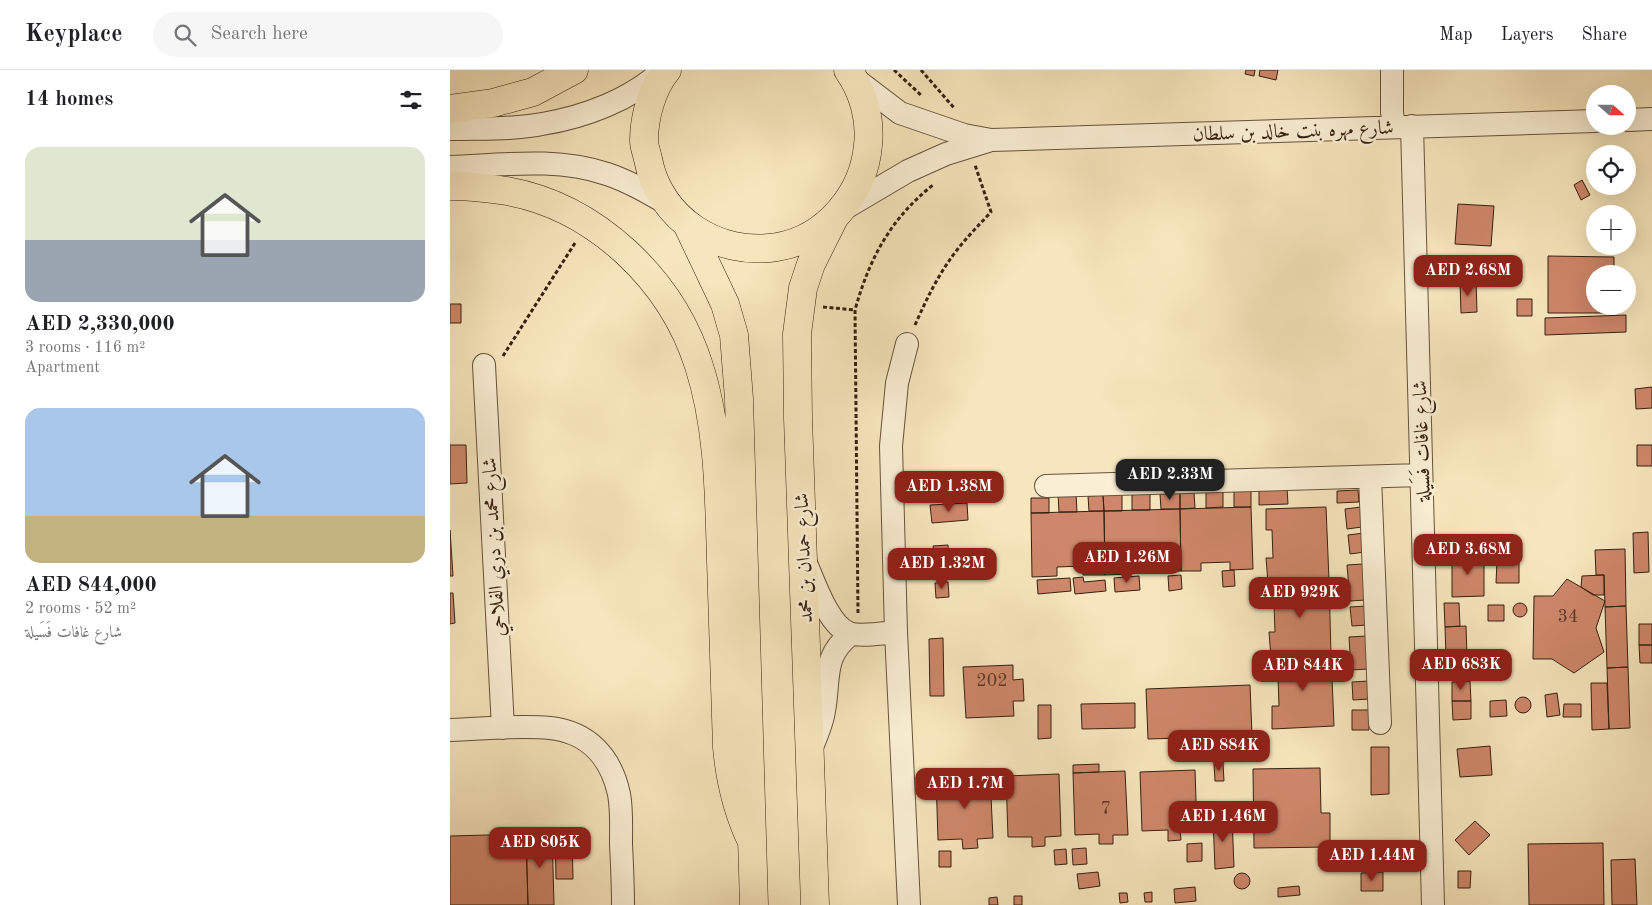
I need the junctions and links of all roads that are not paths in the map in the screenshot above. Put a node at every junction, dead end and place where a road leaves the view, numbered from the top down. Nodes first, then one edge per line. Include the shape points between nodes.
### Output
1 (574, 70) edge
2 (663, 70) edge
3 (667, 70) edge
4 (1392, 70) edge
5 (851, 74) edge
6 (450, 109) edge
7 (1652, 119) edge
8 (1636, 120) edge
9 (1586, 121) edge
10 (1403, 126) junction
11 (450, 129) edge
12 (991, 140) junction
13 (450, 167) edge
14 (450, 186) edge
15 (666, 203) junction
16 (838, 214) junction
17 (688, 226) junction
18 (907, 344) road end
19 (484, 374) road end
20 (1422, 475) junction
21 (1370, 477) junction
22 (1046, 486) dead end
23 (803, 556) junction
24 (896, 632) junction
25 (851, 634) junction
26 (1380, 724) dead end
27 (503, 728) junction
28 (450, 730) edge
29 (811, 749) junction
30 (752, 842) junction
31 (623, 905) edge
32 (754, 905) edge
33 (815, 905) edge
34 (909, 905) edge
35 (1433, 905) edge

1 - 6 main road via 532,92 493,103
2 - 11 street via 629,94 576,117 540,125
3 - 15 main road via 648,108 644,141 650,174
4 - 10 street, شارع غافات فَسَيلة via 1392,112
5 - 12 street, شارع مهره بنت خالد بن سلطان via 900,113 964,135
5 - 16 main road via 865,104 870,132 867,160 858,186
7 - 8 street
9 - 10 street, شارع مهره بنت خالد بن سلطان
10 - 12 street, شارع مهره بنت خالد بن سلطان
10 - 20 street, شارع غافات فَسَيلة
12 - 16 street, شارع مهره بنت خالد بن سلطان via 946,154 908,171
13 - 15 street via 527,163 582,167 608,174
14 - 30 main road via 508,191 568,212 588,224 618,244 657,284 688,336 699,366 714,439 720,509 726,747 737,806
15 - 17 main road
16 - 17 main road via 808,237 778,247 746,249 716,242
16 - 23 main road, شارع حمدان بن محمد via 802,288 797,334
17 - 30 main road via 725,304 735,343 740,409
18 - 24 street via 897,383 891,446
19 - 27 street, شارع محمد بن دري الفلاحي
20 - 21 street
20 - 35 street, شارع غافات فَسَيلة
21 - 22 street
21 - 26 street
23 - 25 street via 831,617
23 - 29 main road, شارع حمدان بن محمد
24 - 25 street
24 - 34 street
25 - 29 street via 842,640 831,658 824,713
27 - 28 street
27 - 31 street via 564,731 590,742 599,752 614,777 619,794
29 - 33 main road, شارع حمدان بن محمد
30 - 32 main road

